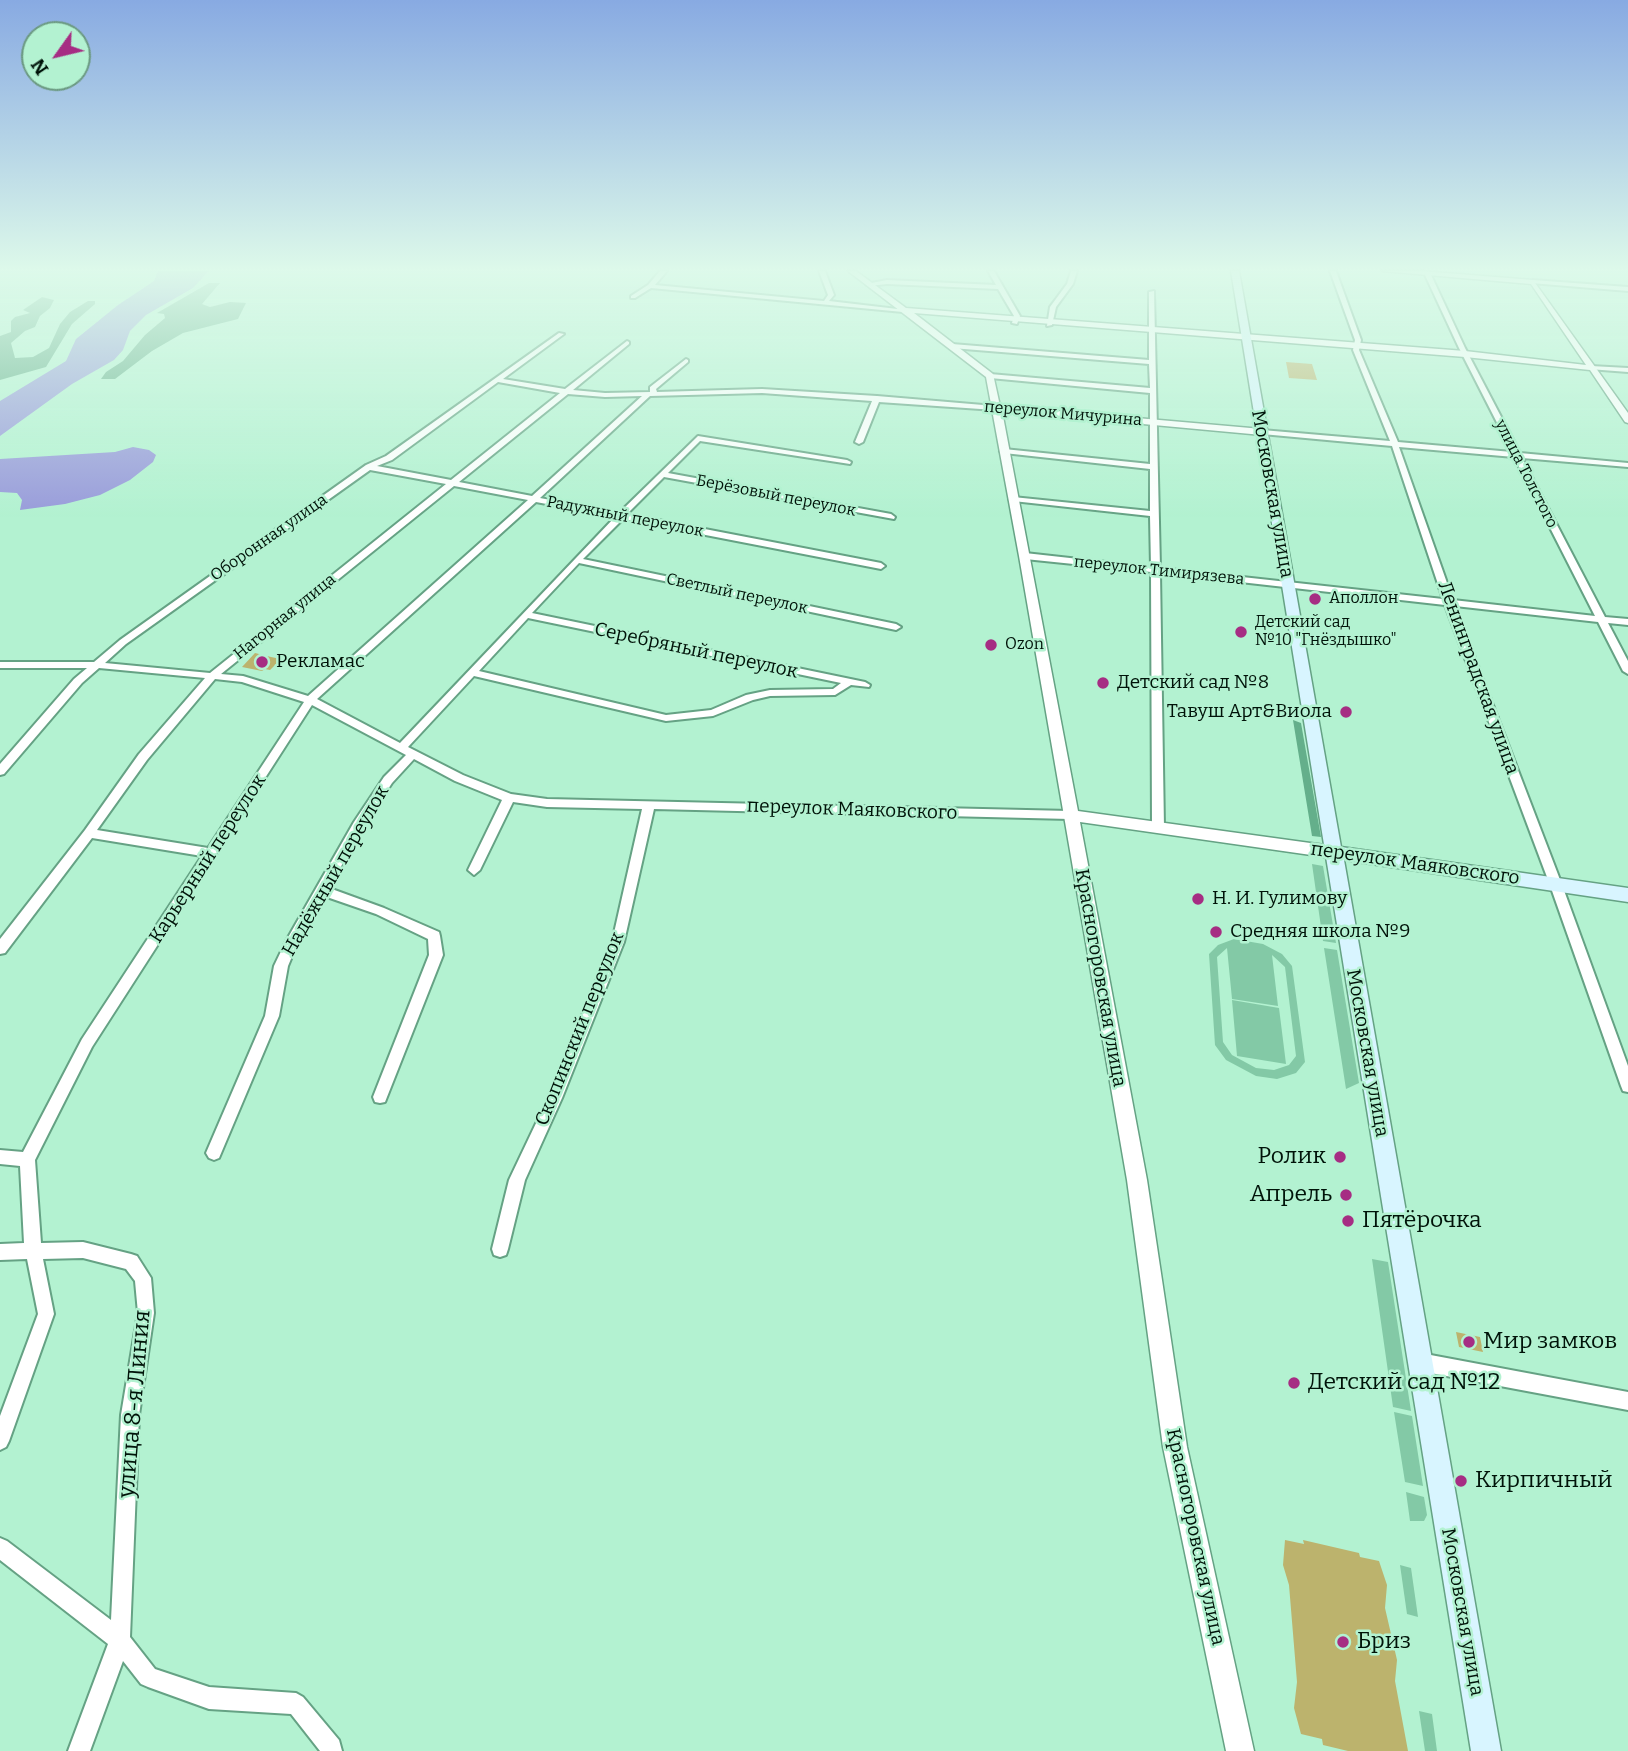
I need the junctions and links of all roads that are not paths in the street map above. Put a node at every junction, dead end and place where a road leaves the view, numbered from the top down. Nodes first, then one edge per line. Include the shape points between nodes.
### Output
1 (535, 353) edge
2 (615, 353) edge
3 (961, 353) edge
4 (1036, 353) edge
5 (1152, 353) edge
6 (1249, 353) edge
7 (1359, 353) edge
8 (1426, 353) edge
9 (1464, 353) edge
10 (1581, 353) edge
11 (1466, 356) junction
12 (686, 361) dead end
13 (1152, 362) junction
14 (1591, 368) junction
15 (1628, 370) edge
16 (990, 376) junction
17 (497, 380) junction
18 (566, 391) junction
19 (1154, 391) junction
20 (650, 396) junction
21 (877, 398) junction
22 (995, 408) junction
23 (1628, 420) edge
24 (1154, 422) junction
25 (1262, 432) junction
26 (698, 438) joint
27 (859, 442) dead end
28 (1395, 445) junction
29 (1004, 451) junction
30 (1516, 456) junction
31 (846, 462) dead end
32 (1628, 465) edge
33 (369, 467) junction
34 (1156, 467) junction
35 (662, 474) junction
36 (453, 483) junction
37 (1013, 499) junction
38 (533, 500) junction
39 (1156, 514) junction
40 (620, 516) junction
41 (891, 517) dead end
42 (1025, 556) junction
43 (577, 560) junction
44 (881, 566) dead end
45 (1155, 570) junction
46 (1288, 585) junction
47 (1449, 603) junction
48 (527, 615) junction
49 (1600, 619) junction
50 (1628, 622) edge
51 (896, 627) dead end
52 (0, 665) edge
53 (97, 665) junction
54 (1628, 671) edge
55 (471, 672) junction
56 (213, 675) junction
57 (848, 683) junction
58 (865, 685) dead end
59 (310, 700) junction
60 (408, 750) junction
61 (0, 771) edge
62 (509, 798) junction
63 (649, 805) junction
64 (1070, 815) junction
65 (1158, 828) junction
66 (89, 833) junction
67 (1332, 852) junction
68 (212, 853) junction
69 (474, 870) dead end
70 (1556, 885) junction
71 (321, 890) junction
72 (1628, 895) edge
73 (0, 949) edge
74 (1628, 1086) edge
75 (380, 1097) dead end
76 (214, 1153) dead end
77 (0, 1157) edge
78 (27, 1158) junction
79 (500, 1249) dead end
80 (33, 1250) junction
81 (0, 1252) edge
82 (1420, 1362) junction
83 (1628, 1401) edge
84 (0, 1441) edge
85 (0, 1548) edge
86 (120, 1640) junction
87 (79, 1751) edge
88 (331, 1751) edge
89 (1240, 1751) edge
90 (1486, 1751) edge

1 - 17 street, Оборонная улица
2 - 18 street, Нагорная улица
3 - 16 street
4 - 13 street
5 - 13 street
6 - 25 main road, Московская улица
7 - 28 street, Ленинградская улица
8 - 11 street
9 - 11 street, улица Толстого
10 - 14 street
11 - 14 street
11 - 30 street, улица Толстого
12 - 20 street, Карьерный переулок via 652,388
13 - 19 street
14 - 15 street
14 - 23 street
16 - 19 street
16 - 22 street, Красногоровская улица
17 - 18 street, переулок Мичурина
17 - 33 street, Оборонная улица via 389,458
18 - 20 street, переулок Мичурина
18 - 36 street, Нагорная улица
19 - 24 street
20 - 21 street, переулок Мичурина via 762,391
20 - 38 street, Карьерный переулок
21 - 22 street, переулок Мичурина
21 - 27 street
22 - 24 street, переулок Мичурина
22 - 29 street, Красногоровская улица
24 - 25 street, переулок Мичурина
24 - 34 street
25 - 28 street, переулок Мичурина
25 - 46 main road, Московская улица
26 - 31 street
26 - 35 street, Надёжный переулок
28 - 30 street, переулок Мичурина
28 - 47 street, Ленинградская улица
29 - 34 street
29 - 37 street, Красногоровская улица
30 - 32 street, переулок Мичурина
30 - 49 street, улица Толстого
33 - 36 street, Радужный переулок
33 - 53 street, Оборонная улица
34 - 39 street
35 - 40 street, Надёжный переулок
35 - 41 street, Берёзовый переулок
36 - 38 street, Радужный переулок
36 - 56 street, Нагорная улица
37 - 39 street
37 - 42 street, Красногоровская улица
38 - 40 street, Радужный переулок
38 - 59 street, Карьерный переулок
39 - 45 street
40 - 43 street, Надёжный переулок
40 - 44 street, Радужный переулок
42 - 45 street, переулок Тимирязева
42 - 64 street, Красногоровская улица
43 - 48 street, Надёжный переулок
43 - 51 street, Светлый переулок
45 - 46 street, переулок Тимирязева
45 - 65 street
46 - 47 street, переулок Тимирязева
46 - 67 main road, Московская улица
47 - 49 street, переулок Тимирязева
47 - 70 street, Ленинградская улица
48 - 55 street, Надёжный переулок
48 - 57 street, Серебряный переулок
49 - 50 street, переулок Тимирязева
49 - 54 street, улица Толстого
52 - 53 street, переулок Маяковского
53 - 56 street, переулок Маяковского
53 - 61 street, Оборонная улица
55 - 57 street via 666,718 713,713 770,693 835,692
55 - 60 street, Надёжный переулок
56 - 59 street, переулок Маяковского via 243,679
56 - 66 street, Нагорная улица via 143,757
57 - 58 street, Серебряный переулок
59 - 60 street, переулок Маяковского
59 - 68 street, Карьерный переулок
60 - 62 street, переулок Маяковского
60 - 71 street, Надёжный переулок
62 - 63 street, переулок Маяковского
62 - 69 street
63 - 64 street, переулок Маяковского
63 - 79 street, Скопинский переулок via 618,942 517,1180
64 - 65 street, переулок Маяковского
64 - 89 street, Красногоровская улица via 1137,1180 1175,1447
65 - 67 street, переулок Маяковского
66 - 68 street
66 - 73 street, Нагорная улица
67 - 70 main road, переулок Маяковского
67 - 82 main road, Московская улица
68 - 78 street, Карьерный переулок via 88,1043
70 - 72 main road, переулок Маяковского
70 - 74 street, Ленинградская улица
71 - 75 street via 433,936 436,955
71 - 76 street, Надёжный переулок via 281,966 272,1016
77 - 78 street
78 - 80 street
80 - 81 street, улица 8-я Линия
80 - 84 street via 46,1314
80 - 86 street, улица 8-я Линия via 83,1250 131,1262 143,1278 146,1314 130,1415
82 - 83 street
82 - 90 main road, Московская улица
85 - 86 street
86 - 87 street
86 - 88 street via 148,1678 209,1698 296,1704

